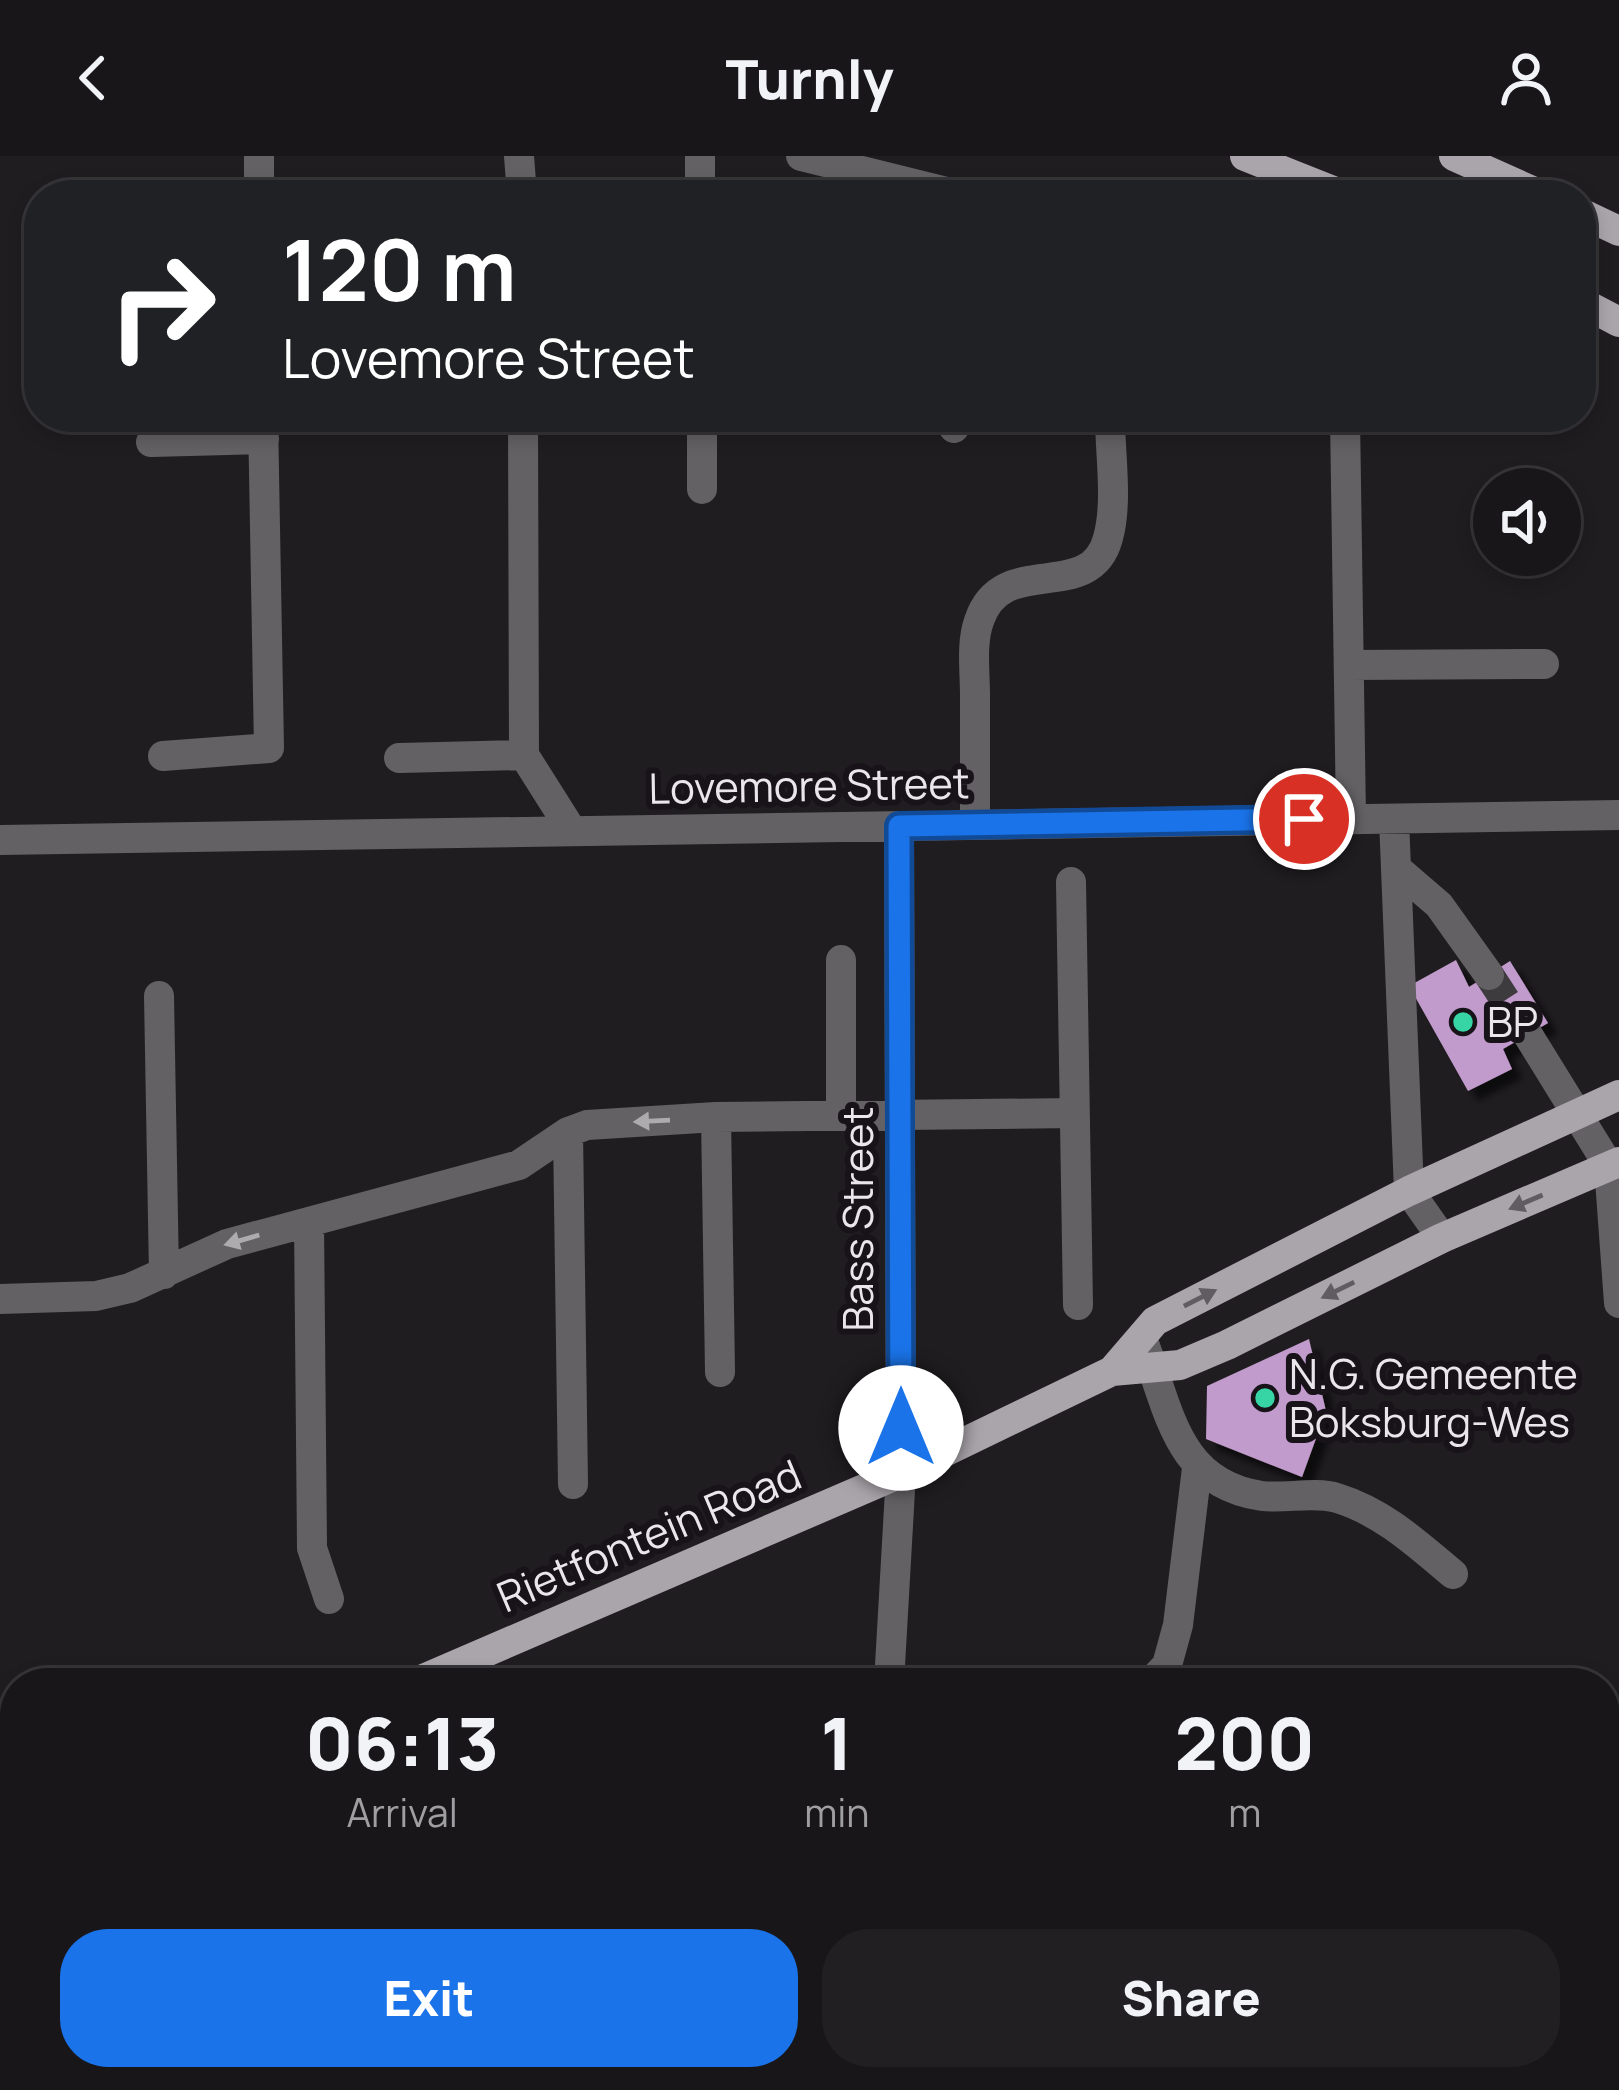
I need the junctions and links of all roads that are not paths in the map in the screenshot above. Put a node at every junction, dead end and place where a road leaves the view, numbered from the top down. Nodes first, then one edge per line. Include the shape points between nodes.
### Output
1 (801, 156) edge
2 (1245, 156) edge
3 (1454, 156) edge
4 (898, 180) edge
5 (1305, 180) edge
6 (1508, 180) edge
7 (231, 432) edge
8 (263, 432) edge
9 (523, 432) edge
10 (702, 432) edge
11 (1110, 432) edge
12 (1345, 432) edge
13 (151, 442) dead end
14 (702, 489) dead end
15 (1349, 664) junction
16 (1544, 664) dead end
17 (524, 755) junction
18 (163, 757) dead end
19 (399, 758) dead end
20 (1619, 815) edge
21 (1351, 818) junction
22 (1394, 819) junction
23 (976, 825) junction
24 (899, 826) junction
25 (572, 832) junction
26 (0, 840) edge
27 (1396, 868) junction
28 (1071, 882) dead end
29 (841, 960) dead end
30 (1489, 975) tunnel mouth
31 (159, 996) dead end
32 (1528, 1035) tunnel mouth
33 (1619, 1094) edge
34 (1579, 1112) junction
35 (1074, 1113) junction
36 (900, 1114) junction
37 (841, 1115) junction
38 (716, 1118) junction
39 (568, 1132) junction
40 (1614, 1164) edge
41 (1409, 1191) junction
42 (310, 1222) junction
43 (1442, 1238) junction
44 (164, 1274) junction
45 (0, 1299) edge
46 (1619, 1303) edge
47 (1078, 1305) dead end
48 (1142, 1336) junction
49 (1153, 1368) junction
50 (1112, 1371) junction
51 (720, 1372) dead end
52 (1197, 1468) junction
53 (901, 1473) junction
54 (573, 1484) dead end
55 (1453, 1574) dead end
56 (329, 1599) dead end
57 (454, 1668) edge
58 (890, 1668) edge
59 (1164, 1668) edge

1 - 4 street
2 - 5 main road
3 - 6 main road
7 - 13 street
8 - 18 street via 269,748
9 - 17 street
10 - 14 street
11 - 23 street via 1104,547 1076,574 1005,585 979,619
12 - 15 street
15 - 16 street
15 - 21 street
17 - 19 street
17 - 25 street
20 - 22 street, Lovemore Street
21 - 22 street, Lovemore Street
21 - 23 street, Lovemore Street
22 - 27 street
23 - 24 street, Lovemore Street
24 - 25 street, Lovemore Street
24 - 36 street, Bass Street
25 - 26 street, Lovemore Street
27 - 30 street via 1439,905
27 - 41 street
28 - 35 street
29 - 37 street
31 - 44 street
32 - 34 street
33 - 34 main road, Rietfontein Road
34 - 40 street
34 - 41 main road, Rietfontein Road
35 - 36 street
35 - 47 street
36 - 37 street
36 - 53 street, Bass Street
37 - 38 street
38 -> 39 street
38 - 51 street
39 - 42 street via 519,1165
39 - 54 street
40 -> 43 main road, Rietfontein Road
40 - 46 street
41 - 43 street
48 -> 41 main road, Rietfontein Road via 1155,1321
42 -> 44 street via 227,1244
42 - 56 street via 312,1547
43 -> 49 main road, Rietfontein Road via 1226,1345
44 - 45 street via 96,1296
48 - 49 street
48 - 50 main road, Rietfontein Road
49 - 50 main road, Rietfontein Road
49 - 52 street
50 - 53 main road, Rietfontein Road
52 - 55 street via 1249,1493 1334,1497 1388,1520
52 - 59 street via 1178,1625
53 - 57 main road, Rietfontein Road
53 - 58 street, Bass Street

